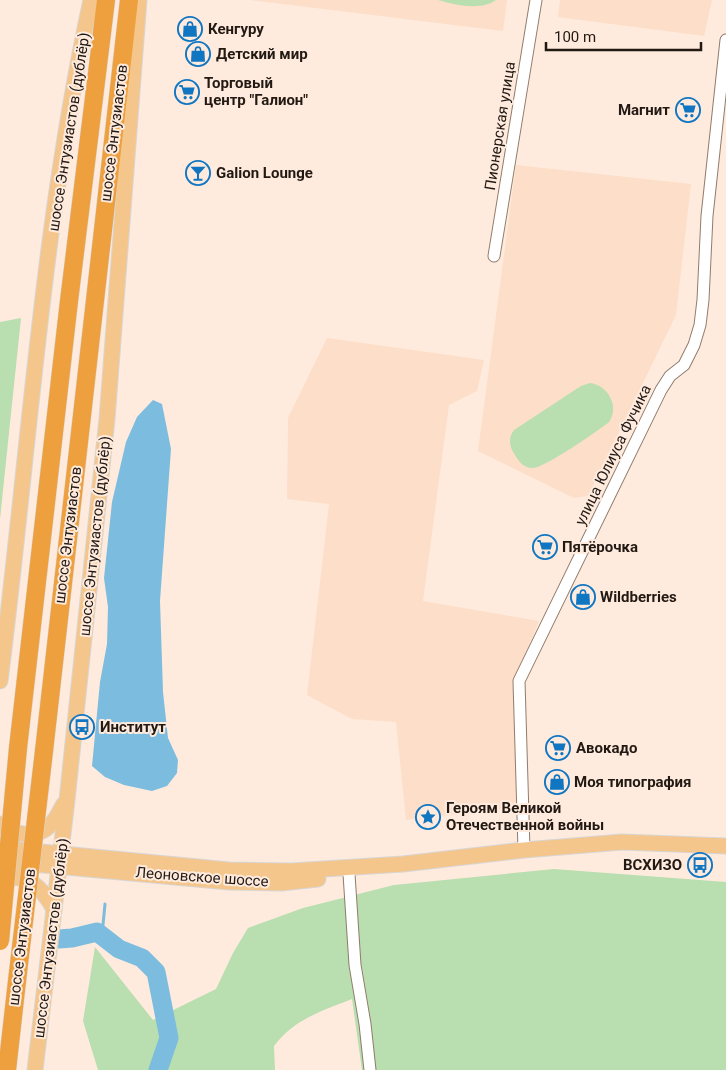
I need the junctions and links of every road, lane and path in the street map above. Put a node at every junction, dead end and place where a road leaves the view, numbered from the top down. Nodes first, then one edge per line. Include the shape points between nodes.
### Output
1 (92, 0) edge
2 (106, 0) edge
3 (129, 0) edge
4 (139, 0) edge
5 (536, 0) edge
6 (726, 40) edge
7 (494, 256) dead end
8 (0, 681) edge
9 (67, 800) junction
10 (0, 824) edge
11 (726, 846) edge
12 (0, 848) edge
13 (524, 850) junction
14 (60, 860) junction
15 (0, 861) edge
16 (403, 864) junction
17 (349, 874) junction
18 (0, 880) edge
19 (54, 917) junction
20 (0, 942) edge
21 (7, 1070) edge
22 (35, 1070) edge
23 (370, 1070) edge

1 - 8 main road, шоссе Энтузиастов (дублёр) via 66,134 50,246
2 - 20 highway, шоссе Энтузиастов, bridge via 18,748
3 - 21 highway, шоссе Энтузиастов, bridge
4 - 9 main road, шоссе Энтузиастов (дублёр) via 107,418
5 - 7 street, Пионерская улица
6 - 13 street, улица Юлиуса Фучика via 707,216 703,300 694,345 684,365 660,390 519,681
9 - 10 main road via 52,824 40,831 21,834
9 - 14 main road, шоссе Энтузиастов (дублёр)
11 - 13 main road, Леоновское шоссе via 622,842
12 - 14 main road, Леоновское шоссе
13 - 16 main road, Леоновское шоссе
14 - 15 main road, Леоновское шоссе
14 - 16 main road, Леоновское шоссе via 292,871
14 - 17 main road, Леоновское шоссе via 255,883
14 - 19 main road, шоссе Энтузиастов (дублёр)
16 - 17 main road, Леоновское шоссе
17 - 23 street via 355,966
18 - 19 main road via 18,878 31,882 42,890
19 - 22 main road, шоссе Энтузиастов (дублёр)

